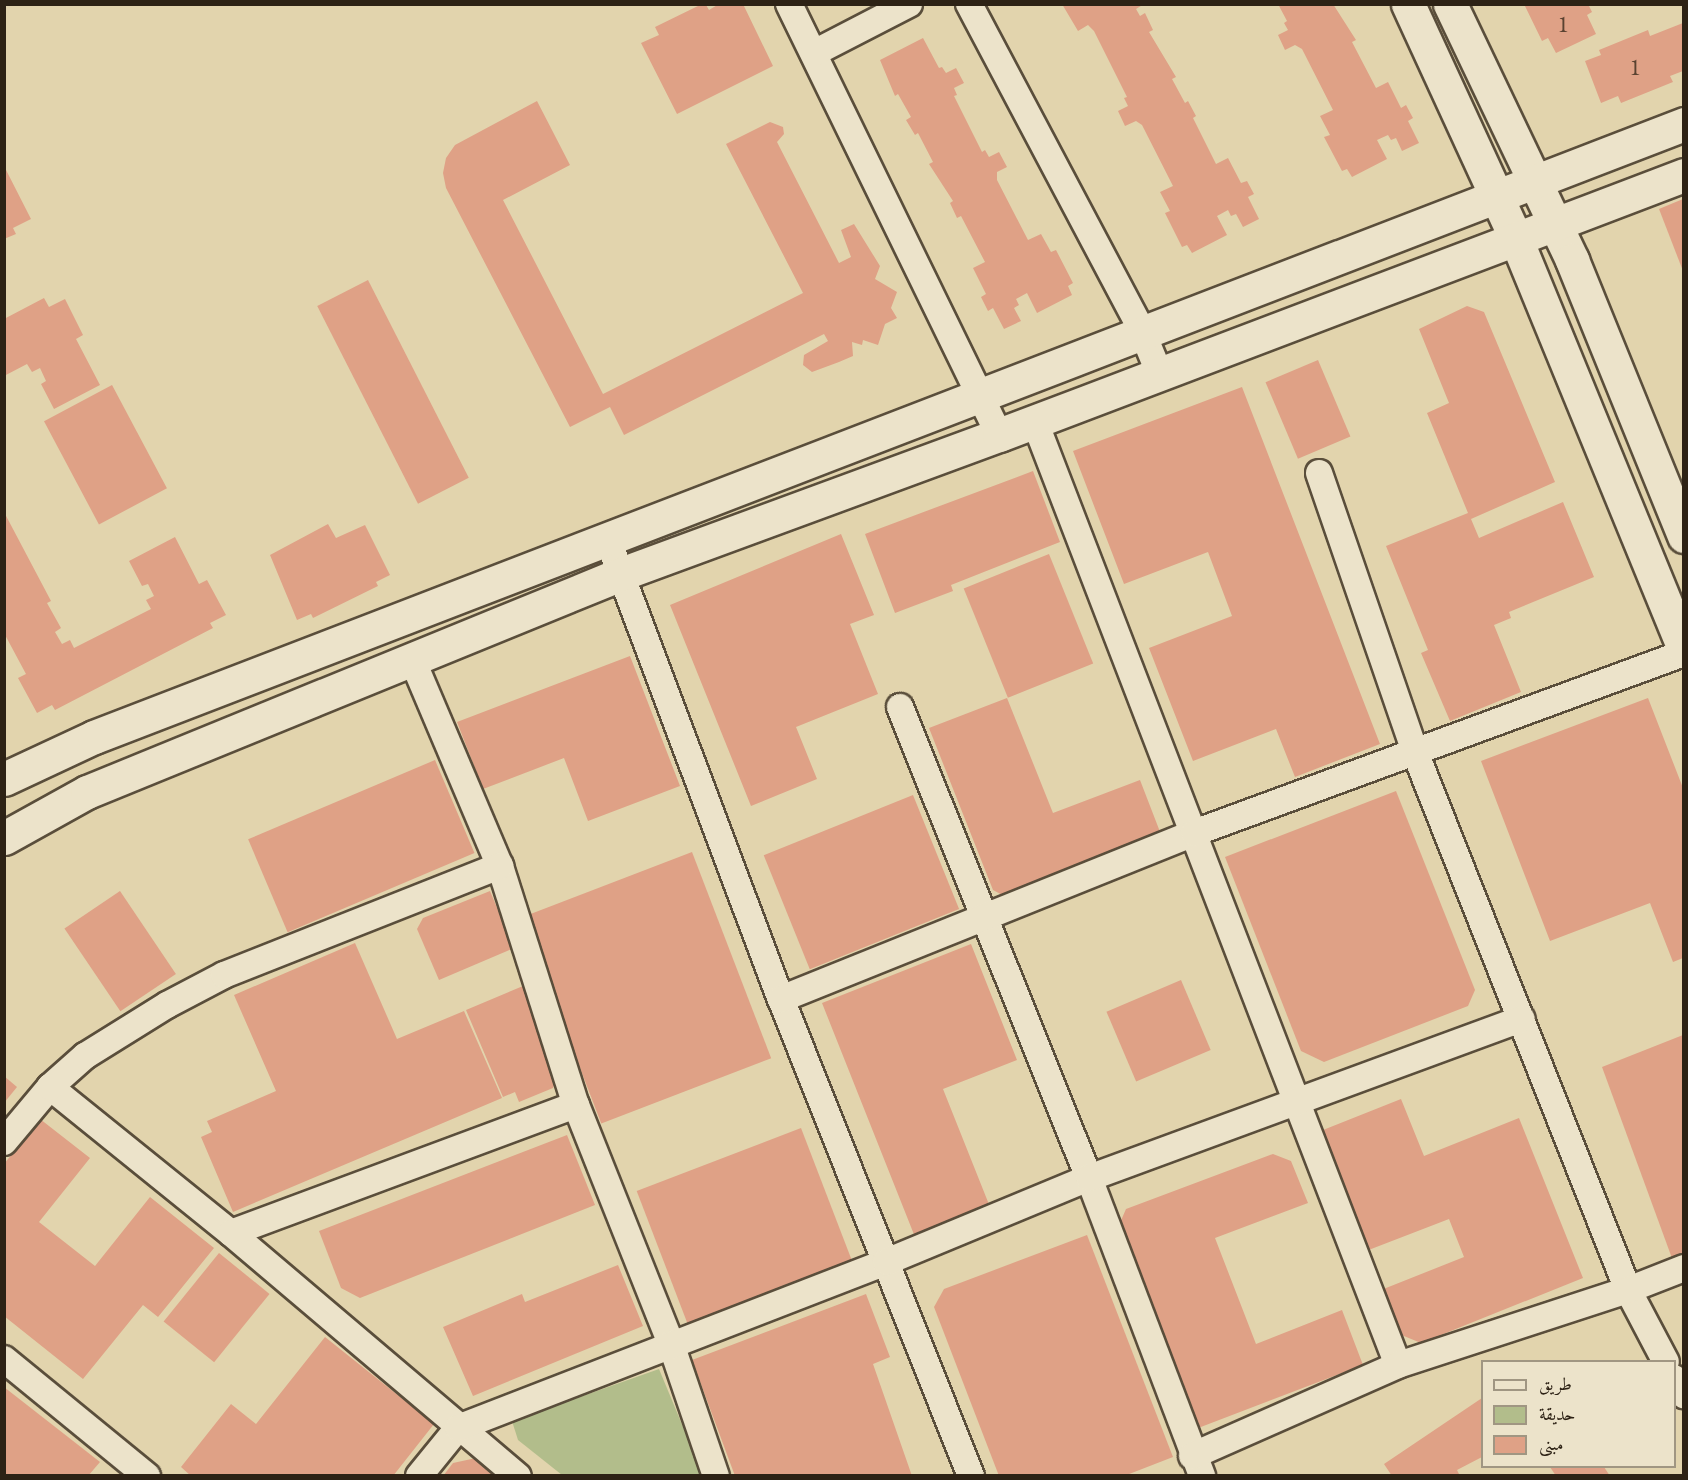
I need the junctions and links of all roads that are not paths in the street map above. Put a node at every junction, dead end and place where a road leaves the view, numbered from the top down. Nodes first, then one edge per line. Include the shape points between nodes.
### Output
1 (789, 4) edge
2 (909, 4) edge
3 (969, 4) edge
4 (1408, 4) edge
5 (1450, 4) edge
6 (814, 53) junction
7 (1683, 124) edge
8 (1683, 175) edge
9 (1536, 180) junction
10 (1496, 194) junction
11 (1610, 201) junction
12 (1555, 222) junction
13 (1516, 238) junction
14 (1572, 260) junction
15 (1142, 331) junction
16 (1160, 375) junction
17 (979, 395) junction
18 (1035, 422) junction
19 (999, 435) junction
20 (1319, 473) dead end
21 (1683, 536) edge
22 (606, 537) junction
23 (621, 574) junction
24 (1683, 651) edge
25 (412, 659) junction
26 (900, 707) dead end
27 (1415, 752) junction
28 (4, 779) edge
29 (1194, 833) junction
30 (4, 838) edge
31 (500, 866) junction
32 (983, 916) junction
33 (781, 999) junction
34 (1522, 1019) junction
35 (50, 1087) junction
36 (1297, 1102) junction
37 (576, 1105) junction
38 (4, 1142) edge
39 (1089, 1178) junction
40 (231, 1233) junction
41 (886, 1262) junction
42 (1683, 1268) edge
43 (1628, 1290) junction
44 (671, 1344) junction
45 (4, 1359) edge
46 (1665, 1360) edge
47 (1398, 1365) junction
48 (458, 1428) junction
49 (1197, 1466) edge
50 (147, 1476) edge
51 (419, 1476) edge
52 (519, 1476) edge
53 (716, 1476) edge
54 (971, 1476) edge

1 - 6 street
2 - 6 street
3 - 15 street
4 - 10 main road
5 - 9 main road
6 - 17 street
7 - 9 main road
8 - 11 main road
9 - 10 main road
9 - 12 main road
10 - 13 main road
10 - 15 main road
11 - 12 main road
11 - 14 main road via 1588,229
12 - 13 main road
12 - 14 main road
13 - 16 main road
13 - 24 main road
14 - 21 main road
15 - 16 street
15 - 17 main road
16 - 18 main road
17 - 19 street
17 - 22 main road
18 - 19 main road
18 - 29 street
19 - 23 main road
20 - 27 street
22 - 23 street
22 - 28 main road via 94,737
23 - 25 main road
23 - 33 street
24 - 27 street
25 - 30 main road via 87,792
25 - 31 street
26 - 32 street
27 - 29 street
27 - 34 street
29 - 32 street
29 - 36 street
31 - 35 street via 224,975 85,1056
31 - 37 street
32 - 33 street
32 - 39 street
33 - 41 street
34 - 36 street
34 - 43 street
35 - 38 street
35 - 40 street
36 - 39 street
36 - 47 street
37 - 40 street
37 - 44 street
39 - 41 street
39 - 49 street
40 - 48 street
41 - 44 street
41 - 54 street
42 - 43 street
43 - 46 street
43 - 47 street
44 - 48 street
44 - 53 street
45 - 50 street
47 - 49 street
48 - 51 street
48 - 52 street

